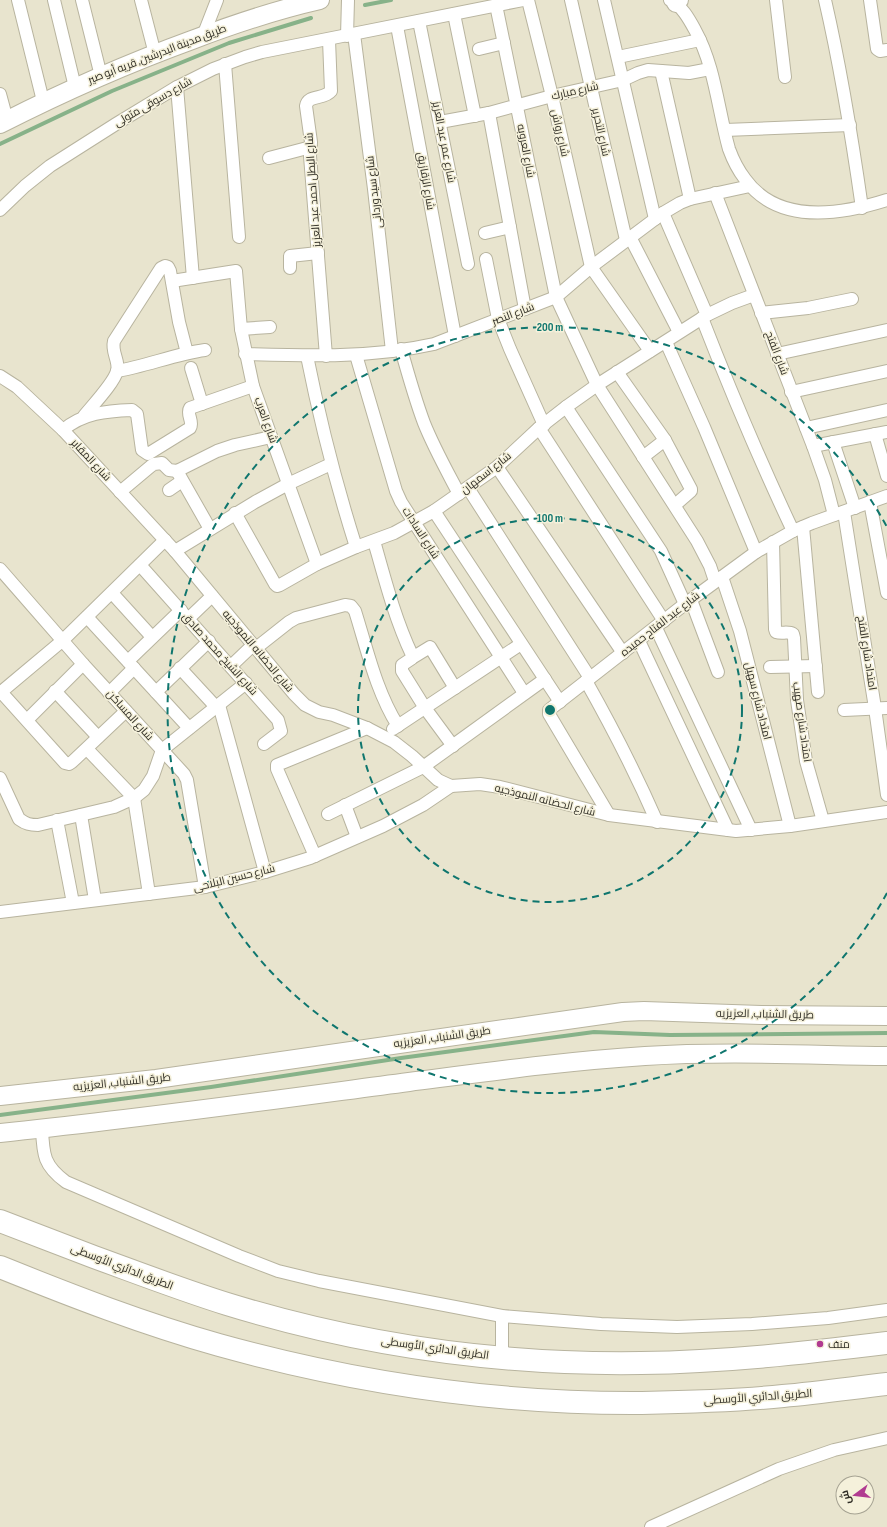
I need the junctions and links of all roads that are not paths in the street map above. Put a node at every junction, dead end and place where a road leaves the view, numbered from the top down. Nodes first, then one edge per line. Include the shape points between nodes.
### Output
1 (18, 0) edge
2 (54, 0) edge
3 (82, 0) edge
4 (141, 0) edge
5 (216, 0) edge
6 (320, 0) edge
7 (348, 0) edge
8 (523, 0) edge
9 (528, 0) edge
10 (571, 0) edge
11 (604, 0) edge
12 (776, 0) edge
13 (825, 0) edge
14 (870, 0) edge
15 (675, 1) edge
16 (292, 3) edge
17 (496, 6) junction
18 (454, 14) junction
19 (419, 21) junction
20 (397, 26) junction
21 (351, 35) junction
22 (203, 36) junction
23 (329, 40) junction
24 (700, 40) junction
25 (504, 43) junction
26 (479, 49) dead end
27 (887, 50) edge
28 (155, 54) junction
29 (618, 57) junction
30 (225, 64) junction
31 (710, 69) junction
32 (661, 71) junction
33 (101, 76) junction
34 (785, 77) dead end
35 (623, 80) junction
36 (75, 87) junction
37 (177, 87) junction
38 (591, 88) junction
39 (0, 94) edge
40 (552, 96) junction
41 (43, 101) junction
42 (517, 106) junction
43 (489, 113) junction
44 (475, 116) junction
45 (3, 122) edge
46 (440, 122) junction
47 (850, 125) junction
48 (725, 130) junction
49 (311, 147) junction
50 (269, 158) dead end
51 (750, 186) junction
52 (715, 193) junction
53 (690, 199) junction
54 (887, 200) edge
55 (862, 208) junction
56 (0, 210) edge
57 (659, 216) junction
58 (510, 226) junction
59 (485, 233) dead end
60 (239, 237) dead end
61 (628, 239) junction
62 (318, 253) junction
63 (486, 258) dead end
64 (468, 264) dead end
65 (590, 267) junction
66 (290, 268) dead end
67 (193, 278) junction
68 (172, 281) junction
69 (754, 295) junction
70 (556, 297) junction
71 (852, 299) dead end
72 (525, 309) junction
73 (761, 313) junction
74 (705, 316) junction
75 (498, 319) junction
76 (270, 327) dead end
77 (241, 329) junction
78 (887, 330) edge
79 (679, 332) junction
80 (455, 336) junction
81 (666, 342) junction
82 (205, 350) dead end
83 (397, 350) junction
84 (650, 351) junction
85 (187, 353) junction
86 (245, 354) junction
87 (777, 354) junction
88 (356, 355) junction
89 (307, 356) junction
90 (326, 356) junction
91 (191, 368) dead end
92 (887, 370) edge
93 (117, 371) junction
94 (617, 372) junction
95 (0, 376) edge
96 (597, 385) junction
97 (253, 386) junction
98 (791, 392) junction
99 (202, 404) junction
100 (566, 407) junction
101 (887, 410) edge
102 (84, 416) junction
103 (542, 426) junction
104 (806, 428) junction
105 (63, 430) junction
106 (887, 432) edge
107 (875, 434) junction
108 (271, 437) junction
109 (665, 440) junction
110 (833, 442) junction
111 (813, 446) junction
112 (643, 457) junction
113 (151, 459) junction
114 (331, 464) junction
115 (497, 467) junction
116 (179, 476) junction
117 (887, 476) edge
118 (288, 484) junction
119 (169, 490) dead end
120 (463, 491) junction
121 (120, 492) junction
122 (887, 496) edge
123 (870, 502) junction
124 (675, 505) junction
125 (434, 511) junction
126 (845, 511) junction
127 (235, 513) junction
128 (414, 523) junction
129 (210, 529) junction
130 (798, 529) junction
131 (165, 540) junction
132 (374, 541) junction
133 (773, 542) junction
134 (356, 547) junction
135 (175, 551) junction
136 (756, 552) junction
137 (317, 564) junction
138 (140, 565) junction
139 (0, 569) edge
140 (718, 579) junction
141 (112, 593) junction
142 (887, 593) edge
143 (212, 596) junction
144 (688, 602) junction
145 (184, 614) junction
146 (88, 617) junction
147 (660, 625) junction
148 (152, 637) junction
149 (639, 640) junction
150 (62, 641) junction
151 (209, 641) junction
152 (521, 644) junction
153 (254, 646) junction
154 (623, 653) junction
155 (500, 657) junction
156 (412, 658) junction
157 (83, 664) junction
158 (131, 664) junction
159 (231, 666) junction
160 (795, 666) junction
161 (816, 666) junction
162 (770, 667) dead end
163 (180, 668) junction
164 (718, 672) dead end
165 (545, 679) junction
166 (588, 680) junction
167 (246, 683) junction
168 (455, 688) junction
169 (55, 691) junction
170 (1, 692) edge
171 (109, 692) junction
172 (156, 692) junction
173 (818, 692) dead end
174 (524, 694) junction
175 (560, 702) junction
176 (217, 706) junction
177 (425, 708) junction
178 (881, 708) edge
179 (844, 710) dead end
180 (126, 711) junction
181 (27, 720) junction
182 (398, 726) junction
183 (189, 728) junction
184 (367, 728) junction
185 (383, 736) junction
186 (98, 737) junction
187 (264, 744) dead end
188 (453, 746) junction
189 (87, 749) junction
190 (162, 750) junction
191 (423, 767) junction
192 (0, 778) edge
193 (451, 786) junction
194 (887, 796) edge
195 (134, 798) junction
196 (345, 805) junction
197 (887, 812) edge
198 (328, 814) dead end
199 (80, 815) junction
200 (609, 815) junction
201 (57, 820) junction
202 (823, 820) junction
203 (657, 822) junction
204 (790, 826) junction
205 (728, 830) junction
206 (751, 830) junction
207 (357, 837) junction
208 (315, 856) junction
209 (265, 872) junction
210 (205, 887) junction
211 (149, 894) junction
212 (95, 900) junction
213 (73, 902) junction
214 (0, 912) edge
215 (887, 1016) edge
216 (887, 1056) edge
217 (0, 1096) edge
218 (42, 1129) junction
219 (0, 1133) edge
220 (0, 1221) edge
221 (0, 1267) edge
222 (887, 1310) edge
223 (502, 1316) junction
224 (887, 1343) edge
225 (502, 1358) junction
226 (887, 1384) edge
227 (887, 1438) edge
228 (651, 1527) edge

1 - 41 street
2 - 36 street
3 - 33 street
4 - 28 street
5 - 22 street
6 - 16 street, طريق مدينة البدرشين, قريه أبو صير
7 - 21 street, شارع سيد وردانى
8 - 17 street, شارع دسوقى متولى
9 - 40 street, شارع رواش
10 - 38 street, شارع التحرير
11 - 29 street
12 - 34 street
13 - 47 street
14 - 27 street via 877,49
15 - 24 street via 689,19
16 - 22 street, طريق مدينة البدرشين, قريه أبو صير
17 - 18 street, شارع دسوقى متولى
17 - 25 street, شارع العروبه
18 - 19 street, شارع دسوقى متولى
18 - 44 street
19 - 20 street, شارع دسوقى متولى
19 - 46 street, شارع عمر عبد العزيز
20 - 21 street, شارع دسوقى متولى
20 - 80 street, شارع الزقازيق
21 - 23 street, شارع دسوقى متولى
21 - 83 street, شارع سيد وردانى
22 - 28 street, طريق مدينة البدرشين, قريه أبو صير
23 - 30 street, شارع دسوقى متولى via 262,52
23 - 49 street, شارع البطل احمد عبد العزيز via 331,91 307,102
24 - 29 street
24 - 31 street
25 - 26 street
25 - 42 street, شارع العروبه
28 - 33 street, طريق مدينة البدرشين, قريه أبو صير
29 - 35 street
30 - 37 street, شارع دسوقى متولى
30 - 60 street
31 - 32 street, شارع مبارك via 689,73
31 - 48 street
32 - 35 street, شارع مبارك via 648,70
32 - 53 street
33 - 36 street, طريق مدينة البدرشين, قريه أبو صير
35 - 38 street, شارع مبارك
35 - 57 street
36 - 41 street, طريق مدينة البدرشين, قريه أبو صير
37 - 56 street, شارع دسوقى متولى via 50,166 24,186
37 - 67 street
38 - 40 street, شارع مبارك
38 - 61 street, شارع التحرير
39 - 45 street
40 - 42 street, شارع مبارك
40 - 65 street, شارع رواش
41 - 45 street, طريق مدينة البدرشين, قريه أبو صير
42 - 43 street, شارع مبارك
42 - 70 street, شارع العروبه
43 - 44 street, شارع مبارك
43 - 58 street
44 - 46 street, شارع مبارك
46 - 64 street, شارع عمر عبد العزيز
47 - 48 street
47 - 55 street
48 - 51 street via 738,169
49 - 50 street
49 - 62 street, شارع البطل احمد عبد العزيز
51 - 52 street, شارع النصر
51 - 55 street via 762,197 792,211 830,213
52 - 53 street, شارع النصر
52 - 69 street, شارع الفتح
53 - 57 street, شارع النصر
54 - 55 street
57 - 61 street, شارع النصر
57 - 74 street
58 - 59 street
58 - 72 street
61 - 65 street, شارع النصر
61 - 79 street, شارع التحرير
62 - 66 street via 290,256
62 - 90 street, شارع البطل احمد عبد العزيز
63 - 75 street
65 - 70 street, شارع النصر
65 - 84 street
67 - 68 street
67 - 77 street, شارع العرب via 236,271
68 - 85 street
68 - 93 street via 168,267 161,268 114,341
69 - 73 street, شارع الفتح
69 - 74 street, شارع اسمهان via 732,302
70 - 72 street, شارع النصر
70 - 96 street, شارع العروبه
71 - 73 street via 808,308
72 - 75 street, شارع النصر
73 - 87 street, شارع الفتح
74 - 79 street, شارع اسمهان
74 - 130 street via 739,411
75 - 80 street, شارع النصر
75 - 103 street
76 - 77 street
77 - 86 street, شارع العرب
78 - 87 street
79 - 81 street, شارع اسمهان
80 - 83 street, شارع النصر via 434,344
81 - 84 street, شارع اسمهان
81 - 136 street
82 - 85 street
83 - 88 street, شارع النصر
83 - 120 street, شارع سيد وردانى via 440,459
84 - 94 street, شارع اسمهان
85 - 93 street
86 - 89 street, شارع النصر
86 - 97 street, شارع العرب
87 - 98 street, شارع الفتح
88 - 90 street, شارع النصر
88 - 128 street, شارع السادات via 396,491
89 - 90 street, شارع النصر
89 - 114 street
91 - 99 street
92 - 98 street
93 - 102 street
94 - 96 street, شارع اسمهان
94 - 109 street
95 - 105 street, شارع المقابر via 17,387
96 - 100 street, شارع اسمهان
96 - 112 street, شارع العروبه
97 - 99 street
97 - 108 street, شارع العرب
98 - 104 street, شارع الفتح
99 - 113 street via 189,409 192,425 190,428
100 - 103 street, شارع اسمهان
100 - 144 street via 661,551
101 - 104 street
102 - 105 street
102 - 113 street via 132,410 137,414 142,450
103 - 115 street, شارع اسمهان
103 - 147 street
104 - 111 street, شارع الفتح
105 - 121 street, شارع المقابر
106 - 107 street
107 - 110 street
107 - 117 street
108 - 116 street via 229,447
108 - 118 street, شارع العرب
109 - 112 street
109 - 124 street via 691,491
110 - 111 street
110 - 126 street
111 - 126 street, شارع الفتح via 825,480
112 - 124 street, امتداد شارع سهيل
113 - 116 street via 162,463
113 - 121 street
114 - 118 street
114 - 134 street
115 - 120 street, شارع اسمهان
115 - 154 street
116 - 119 street
116 - 129 street
118 - 127 street
118 - 137 street, شارع العرب
120 - 125 street, شارع اسمهان
120 - 166 street, شارع سيد وردانى
121 - 131 street, شارع المقابر
122 - 123 street, شارع عبد الفتاح حميده
123 - 126 street, شارع عبد الفتاح حميده
123 - 142 street
124 - 140 street, امتداد شارع سهيل
125 - 128 street, شارع اسمهان
125 - 152 street
126 - 130 street, شارع عبد الفتاح حميده
126 - 178 street, امتداد شارع الفتح
127 - 129 street
127 - 137 street, شارع اسمهان via 277,586
128 - 132 street, شارع اسمهان
128 - 155 street, شارع السادات
129 - 135 street
130 - 133 street, شارع عبد الفتاح حميده
130 - 161 street
131 - 135 street, شارع المقابر
131 - 138 street
132 - 134 street, شارع اسمهان
132 - 156 street via 388,591
133 - 136 street, شارع عبد الفتاح حميده
133 - 160 street, امتداد شارع صهيب via 775,629 776,632 793,634
134 - 137 street, شارع اسمهان
135 - 143 street, شارع الحضانه النموذجيه
136 - 140 street, شارع عبد الفتاح حميده
138 - 141 street
138 - 145 street, شارع الشيخ محمد صادق
139 - 150 street, شارع المساكن
140 - 144 street, شارع عبد الفتاح حميده
140 - 204 street, امتداد شارع سهيل via 740,631
141 - 146 street
141 - 148 street
143 - 145 street
143 - 153 street, شارع الحضانه النموذجيه
144 - 147 street, شارع عبد الفتاح حميده
144 - 164 street
145 - 148 street
145 - 151 street, شارع الشيخ محمد صادق
146 - 150 street
146 - 158 street
147 - 149 street, شارع عبد الفتاح حميده
147 - 206 street
148 - 158 street
149 - 154 street, شارع عبد الفتاح حميده
149 - 205 street
150 - 157 street, شارع المساكن
150 - 170 street
151 - 159 street, شارع الشيخ محمد صادق
151 - 163 street
152 - 155 street
152 - 165 street
153 - 159 street
153 - 182 street via 296,618 346,605 351,606 355,611 381,692
153 - 184 street, شارع الحضانه النموذجيه via 305,705
154 - 166 street, شارع عبد الفتاح حميده
155 - 168 street
155 - 174 street, شارع السادات
156 - 168 street via 430,647
156 - 177 street via 402,665 402,671
157 - 169 street
157 - 171 street, شارع المساكن
158 - 171 street
158 - 172 street
159 - 167 street, شارع الشيخ محمد صادق
160 - 161 street
160 - 162 street
160 - 202 street, امتداد شارع صهيب via 806,761
161 - 173 street
163 - 172 street
163 - 176 street
165 - 174 street
165 - 175 street
166 - 175 street, شارع عبد الفتاح حميده
166 - 203 street, شارع سيد وردانى via 633,767
167 - 176 street
167 - 187 street, شارع الشيخ محمد صادق via 280,725 281,731
168 - 177 street
169 - 181 street
169 - 186 street
170 - 181 street
171 - 180 street, شارع المساكن
172 - 183 street
174 - 188 street
175 - 200 street, شارع عبد الفتاح حميده via 549,710 549,714
176 - 183 street
176 - 209 street
177 - 182 street
177 - 188 street
178 - 179 street
178 - 194 street, امتداد شارع الفتح
180 - 186 street
180 - 190 street, شارع المساكن
181 - 189 street via 69,764
182 - 185 street
183 - 190 street
184 - 185 street, شارع الحضانه النموذجيه
184 - 208 street via 277,765
185 - 191 street, شارع الحضانه النموذجيه via 401,747
186 - 189 street
188 - 191 street
189 - 195 street
190 - 195 street via 153,776 144,790
190 - 210 street, شارع المساكن via 180,768 187,780
191 - 193 street, شارع الحضانه النموذجيه via 438,780
191 - 196 street
192 - 201 street via 19,819 31,825
193 - 200 street, شارع الحضانه النموذجيه via 480,784 500,787
193 - 207 street, شارع حسين البلاحى via 423,805
195 - 199 street
195 - 211 street
196 - 198 street
196 - 207 street
197 - 202 street, شارع الحضانه النموذجيه
199 - 201 street
199 - 212 street
200 - 203 street, شارع الحضانه النموذجيه
201 - 213 street
202 - 204 street, شارع الحضانه النموذجيه
203 - 205 street, شارع الحضانه النموذجيه
204 - 206 street, شارع الحضانه النموذجيه
205 - 206 street, شارع الحضانه النموذجيه
207 - 208 street, شارع حسين البلاحى
208 - 209 street, شارع حسين البلاحى
209 - 210 street, شارع حسين البلاحى
210 - 211 street, شارع حسين البلاحى
211 - 212 street, شارع حسين البلاحى
212 - 213 street, شارع حسين البلاحى
213 - 214 street, شارع حسين البلاحى
215 - 217 street, طريق الشنباب, العزيزيه via 623,1012 156,1079
216 - 218 street via 721,1054 607,1059
218 - 219 street
218 - 223 street via 43,1152 55,1174 66,1182 259,1264 305,1278
220 - 225 highway, الطريق الدائري الأوسطى via 162,1283 228,1305 364,1338 432,1350
221 - 226 highway, الطريق الدائري الأوسطى via 84,1301 219,1345 288,1363 428,1388 570,1401 641,1403 782,1396
222 - 223 street via 828,1318 677,1327
223 - 225 street
224 - 225 highway, الطريق الدائري الأوسطى via 780,1356 710,1361 641,1363
227 - 228 street via 834,1450 778,1469

